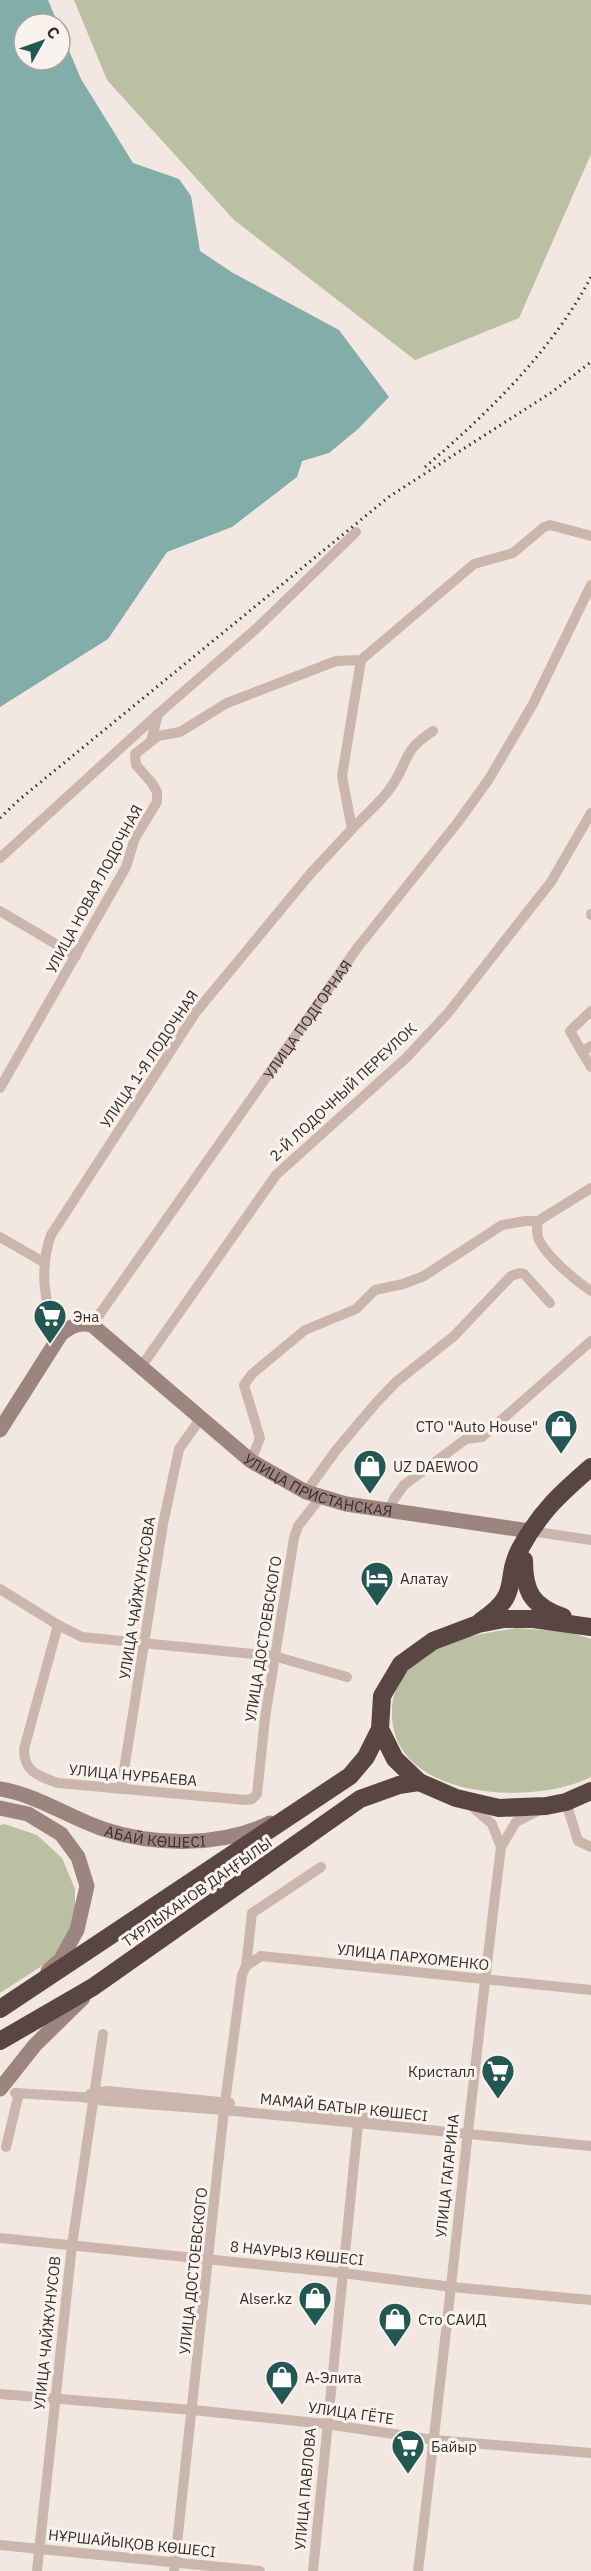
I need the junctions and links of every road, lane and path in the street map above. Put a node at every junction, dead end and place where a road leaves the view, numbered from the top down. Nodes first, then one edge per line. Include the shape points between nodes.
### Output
1 (356, 532) dead end
2 (591, 536) edge
3 (591, 585) edge
4 (361, 660) junction
5 (158, 714) junction
6 (434, 731) dead end
7 (151, 741) junction
8 (591, 813) edge
9 (352, 829) junction
10 (0, 858) edge
11 (0, 911) edge
12 (76, 956) junction
13 (591, 1011) edge
14 (587, 1049) edge
15 (591, 1067) edge
16 (0, 1088) edge
17 (591, 1188) edge
18 (538, 1221) junction
19 (0, 1237) edge
20 (45, 1263) junction
21 (591, 1291) edge
22 (550, 1303) dead end
23 (92, 1325) junction
24 (61, 1334) junction
25 (591, 1341) edge
26 (141, 1366) junction
27 (201, 1418) junction
28 (0, 1430) edge
29 (251, 1461) junction
30 (591, 1467) edge
31 (313, 1495) junction
32 (389, 1511) junction
33 (530, 1532) junction
34 (591, 1539) edge
35 (0, 1589) edge
36 (478, 1624) junction
37 (58, 1625) junction
38 (589, 1626) edge
39 (144, 1644) junction
40 (274, 1656) junction
41 (347, 1677) dead end
42 (381, 1729) junction
43 (419, 1782) junction
44 (0, 1789) edge
45 (121, 1789) junction
46 (591, 1791) edge
47 (257, 1794) joint
48 (456, 1798) junction
49 (566, 1802) junction
50 (311, 1804) junction
51 (546, 1806) junction
52 (0, 1808) edge
53 (501, 1847) junction
54 (591, 1847) edge
55 (321, 1867) dead end
56 (244, 1970) junction
57 (484, 1980) junction
58 (93, 1988) junction
59 (591, 1990) edge
60 (17, 2000) junction
61 (0, 2009) edge
62 (103, 2034) dead end
63 (0, 2041) edge
64 (0, 2089) edge
65 (94, 2096) junction
66 (224, 2106) junction
67 (358, 2124) junction
68 (466, 2131) junction
69 (591, 2146) edge
70 (6, 2147) dead end
71 (0, 2238) edge
72 (72, 2245) junction
73 (210, 2259) junction
74 (342, 2273) junction
75 (452, 2287) junction
76 (591, 2300) edge
77 (0, 2394) edge
78 (55, 2397) junction
79 (193, 2410) junction
80 (326, 2424) junction
81 (434, 2440) junction
82 (591, 2453) edge
83 (0, 2545) edge
84 (39, 2549) junction
85 (175, 2567) edge
86 (37, 2571) edge
87 (260, 2571) edge
88 (313, 2571) edge
89 (418, 2571) edge

1 - 5 street via 257,628
2 - 4 street via 550,525 513,553 474,564
3 - 23 street, УЛИЦА ПОДГОРНАЯ via 533,704 489,779 358,947
4 - 7 street via 336,661 288,679 227,703 180,732
4 - 9 street via 342,776
5 - 7 street
5 - 10 street
6 - 9 street, УЛИЦА 1-Я ЛОДОЧНАЯ via 417,741 407,753 392,787
7 - 12 street, УЛИЦА НОВАЯ ЛОДОЧНАЯ via 134,758 157,792 158,802
8 - 26 street, 2-Й ЛОДОЧНЫЙ ПЕРЕУЛОК via 551,882 448,1013 406,1058 276,1174
9 - 20 street, УЛИЦА 1-Я ЛОДОЧНАЯ via 196,1012 51,1235
11 - 12 street
12 - 16 street, УЛИЦА НОВАЯ ЛОДОЧНАЯ
13 - 14 street via 570,1030
14 - 15 street
17 - 18 street
18 - 21 street via 540,1242 575,1280
18 - 29 street via 502,1225 424,1276 375,1290 356,1309 305,1330 269,1359 244,1385 260,1438
19 - 20 street
20 - 24 street, УЛИЦА 1-Я ЛОДОЧНАЯ via 49,1315
22 - 31 street, УЛИЦА ДОСТОЕВСКОГО via 524,1274 511,1276 454,1336 376,1403 337,1449
23 - 24 main road via 76,1324
23 - 26 main road, УЛИЦА ПРИСТАНСКАЯ
24 - 28 main road
25 - 32 street via 482,1437 466,1439 404,1485
26 - 27 main road, УЛИЦА ПРИСТАНСКАЯ
27 - 29 main road, УЛИЦА ПРИСТАНСКАЯ
27 - 39 street, УЛИЦА ЧАЙЖУНУСОВА via 179,1449
29 - 31 main road, УЛИЦА ПРИСТАНСКАЯ
30 - 33 highway via 558,1495
31 - 32 main road, УЛИЦА ПРИСТАНСКАЯ
31 - 40 street, УЛИЦА ДОСТОЕВСКОГО via 294,1538
32 - 33 main road, УЛИЦА ПРИСТАНСКАЯ
33 - 34 street, УЛИЦА ПРИСТАНСКАЯ
33 - 36 highway via 515,1559 505,1602
33 - 38 highway via 524,1558 528,1592 543,1608
35 - 37 street
36 - 38 highway via 504,1618
36 - 42 highway via 433,1641 401,1664 382,1696
37 - 39 street via 82,1637
37 - 45 street, УЛИЦА НУРБАЕВА via 24,1761 31,1772 58,1783
39 - 40 street
39 - 45 street, УЛИЦА ЧАЙЖУНУСОВА
40 - 41 street
40 - 47 street, УЛИЦА ДОСТОЕВСКОГО
42 - 43 highway via 395,1759
42 - 50 highway, ТҰРЛЫХАНОВ ДАҢҒЫЛЫ via 350,1776
43 - 48 highway
43 - 58 highway, ТҰРЛЫХАНОВ ДАҢҒЫЛЫ via 360,1799
44 - 50 main road, АБАЙ КӨШЕСІ via 103,1829 139,1837 201,1841 256,1830
45 - 47 street, УЛИЦА НУРБАЕВА via 245,1800
46 - 49 highway
48 - 51 highway via 499,1808
48 - 53 street via 492,1824
49 - 51 highway
49 - 54 street via 578,1842
50 - 60 highway, ТҰРЛЫХАНОВ ДАҢҒЫЛЫ
51 - 53 street, УЛИЦА ГАГАРИНА via 516,1822
52 - 60 main road via 28,1814 61,1834 78,1857 87,1886 77,1930 61,1959
53 - 57 street, УЛИЦА ГАГАРИНА
55 - 56 street, УЛИЦА ДОСТОЕВСКОГО via 252,1913
56 - 57 street, УЛИЦА ПАРХОМЕНКО via 261,1956
56 - 66 street, УЛИЦА ДОСТОЕВСКОГО
57 - 59 street, УЛИЦА ПАРХОМЕНКО
57 - 68 street, УЛИЦА ГАГАРИНА
58 - 63 highway, ТҰРЛЫХАНОВ ДАҢҒЫЛЫ
58 - 64 main road via 35,2045
60 - 61 highway, ТҰРЛЫХАНОВ ДАҢҒЫЛЫ
62 - 65 street, УЛИЦА ЧАЙЖУНУСОВ
65 - 66 street, МАМАЙ БАТЫР КӨШЕСІ
65 - 70 street, МАМАЙ БАТЫР КӨШЕСІ via 17,2093
65 - 72 street, УЛИЦА ЧАЙЖУНУСОВ
66 - 67 street, МАМАЙ БАТЫР КӨШЕСІ
66 - 68 street, МАМАЙ БАТЫР КӨШЕСІ
66 - 73 street, УЛИЦА ДОСТОЕВСКОГО
67 - 68 street, МАМАЙ БАТЫР КӨШЕСІ
67 - 74 street, УЛИЦА ПАВЛОВА
68 - 69 street, МАМАЙ БАТЫР КӨШЕСІ
68 - 75 street, УЛИЦА ГАГАРИНА
71 - 72 street, 8 НАУРЫЗ КӨШЕСІ
72 - 73 street, 8 НАУРЫЗ КӨШЕСІ
72 - 78 street, УЛИЦА ЧАЙЖУНУСОВ
73 - 74 street, 8 НАУРЫЗ КӨШЕСІ
73 - 79 street, УЛИЦА ДОСТОЕВСКОГО
74 - 75 street, 8 НАУРЫЗ КӨШЕСІ
74 - 80 street, УЛИЦА ПАВЛОВА
75 - 76 street, 8 НАУРЫЗ КӨШЕСІ
75 - 81 street, УЛИЦА ГАГАРИНА
77 - 78 street, УЛИЦА ГЁТЕ
78 - 79 street, УЛИЦА ГЁТЕ
78 - 84 street, УЛИЦА ЧАЙЖУНУСОВ
79 - 80 street, УЛИЦА ГЁТЕ
79 - 85 street, УЛИЦА ДОСТОЕВСКОГО
80 - 81 street, УЛИЦА ГЁТЕ
80 - 88 street, УЛИЦА ПАВЛОВА
81 - 82 street, УЛИЦА ГЁТЕ
81 - 89 street, УЛИЦА ГАГАРИНА
83 - 84 street, НҰРШАЙЫҚОВ КӨШЕСІ
84 - 85 street, НҰРШАЙЫҚОВ КӨШЕСІ
84 - 86 street, УЛИЦА ЧАЙЖУНУСОВ
85 - 87 street, НҰРШАЙЫҚОВ КӨШЕСІ

